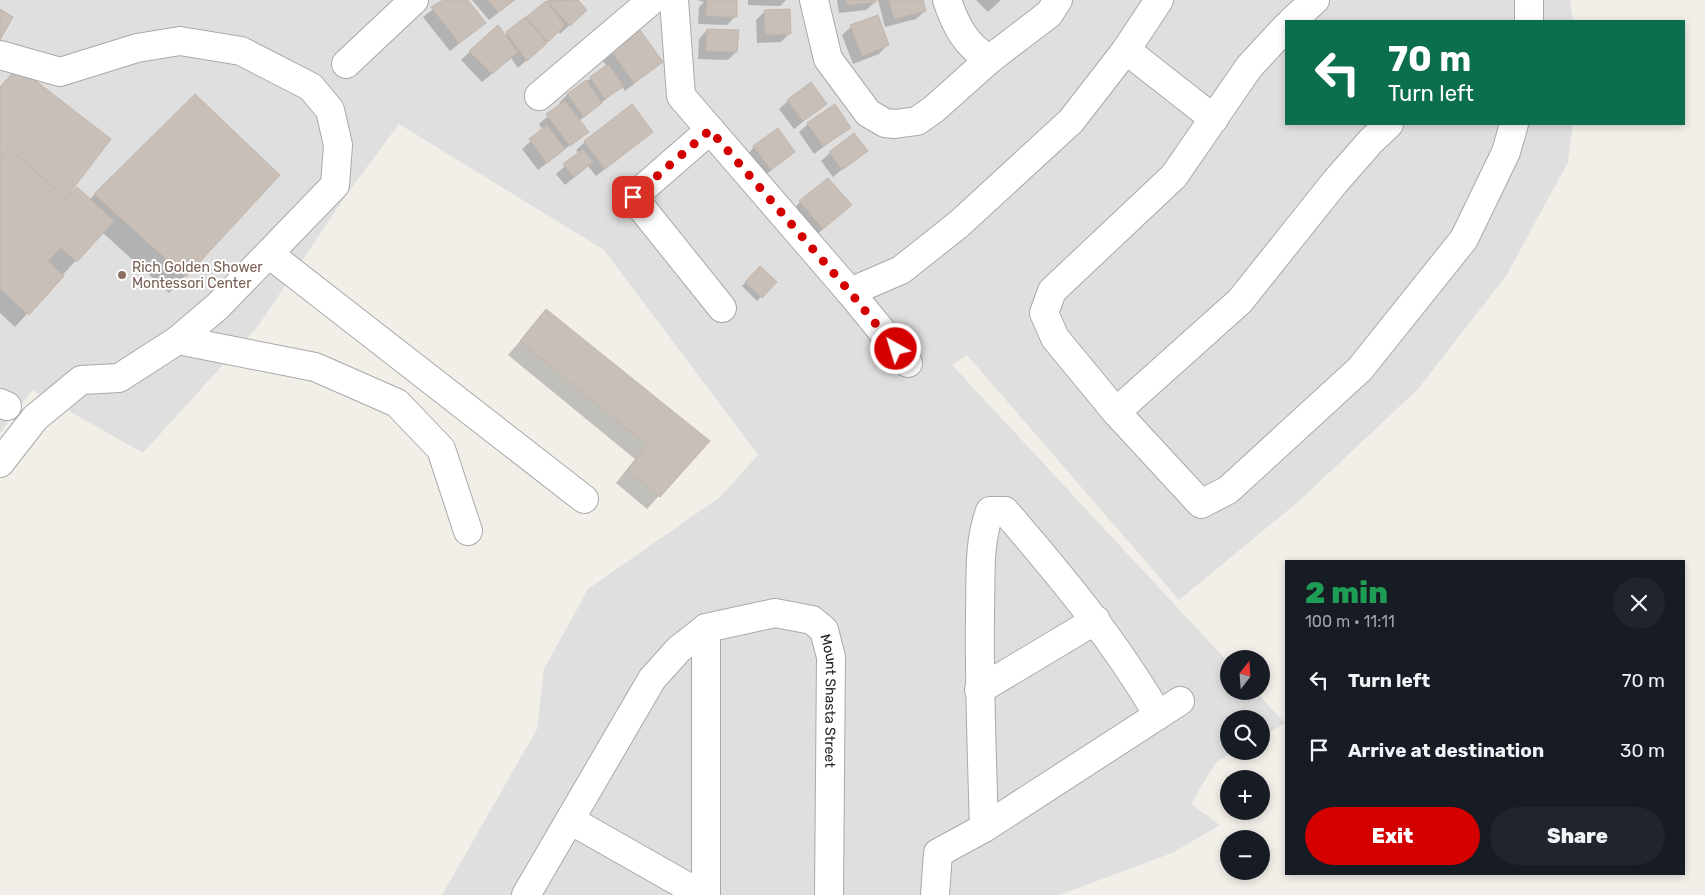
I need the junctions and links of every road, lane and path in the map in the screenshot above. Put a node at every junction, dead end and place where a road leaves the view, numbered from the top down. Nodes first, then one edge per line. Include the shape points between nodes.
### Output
1 (414, 0) edge
2 (652, 0) edge
3 (674, 0) edge
4 (814, 0) edge
5 (947, 0) edge
6 (1058, 0) edge
7 (1159, 0) edge
8 (1315, 0) edge
9 (1529, 0) edge
10 (1293, 20) edge
11 (1529, 20) edge
12 (1285, 28) edge
13 (1126, 50) junction
14 (0, 55) edge
15 (990, 59) junction
16 (346, 64) dead end
17 (539, 96) dead end
18 (1214, 119) junction
19 (1388, 125) edge
20 (1514, 125) edge
21 (710, 130) junction
22 (269, 254) junction
23 (850, 292) junction
24 (722, 308) dead end
25 (178, 340) junction
26 (908, 363) dead end
27 (1116, 412) junction
28 (0, 463) edge
29 (584, 499) dead end
30 (468, 531) dead end
31 (1096, 620) junction
32 (706, 628) junction
33 (979, 690) junction
34 (570, 820) junction
35 (984, 828) junction
36 (526, 895) edge
37 (704, 895) edge
38 (829, 895) edge
39 (935, 895) edge

1 - 16 street
2 - 17 street
3 - 21 street via 681,96
4 - 15 street via 828,59 868,113 885,123 917,121
5 - 15 street via 954,21 976,52
6 - 15 street via 1049,14
7 - 13 street
8 - 10 street
9 - 11 street
12 - 18 street via 1249,67
13 - 18 street
13 - 23 street via 1071,121 959,224 901,270
14 - 22 street via 60,72 137,48 180,41 241,50 311,87 330,110 338,145 335,185
18 - 27 street via 1174,176 1052,291 1044,313 1055,338
19 - 27 street via 1341,176 1240,301
20 - 27 street via 1506,152 1464,239 1360,370 1228,490 1201,504
21 - 23 street
21 - 24 street via 633,197
22 - 25 street via 218,306
22 - 29 street
23 - 26 street
25 - 28 street via 119,378 81,380 35,418
25 - 30 street via 315,367 397,403 441,449
31 - 33 street
31 - 33 street via 1005,511 990,511 984,527 981,560
31 - 35 street via 1138,680 1169,708
32 - 34 street via 680,649 652,679
32 - 37 street
32 - 38 street, Mount Shasta Street via 775,613 812,620 824,630 831,656
33 - 35 street
34 - 36 street
34 - 37 street
35 - 39 street via 938,854

